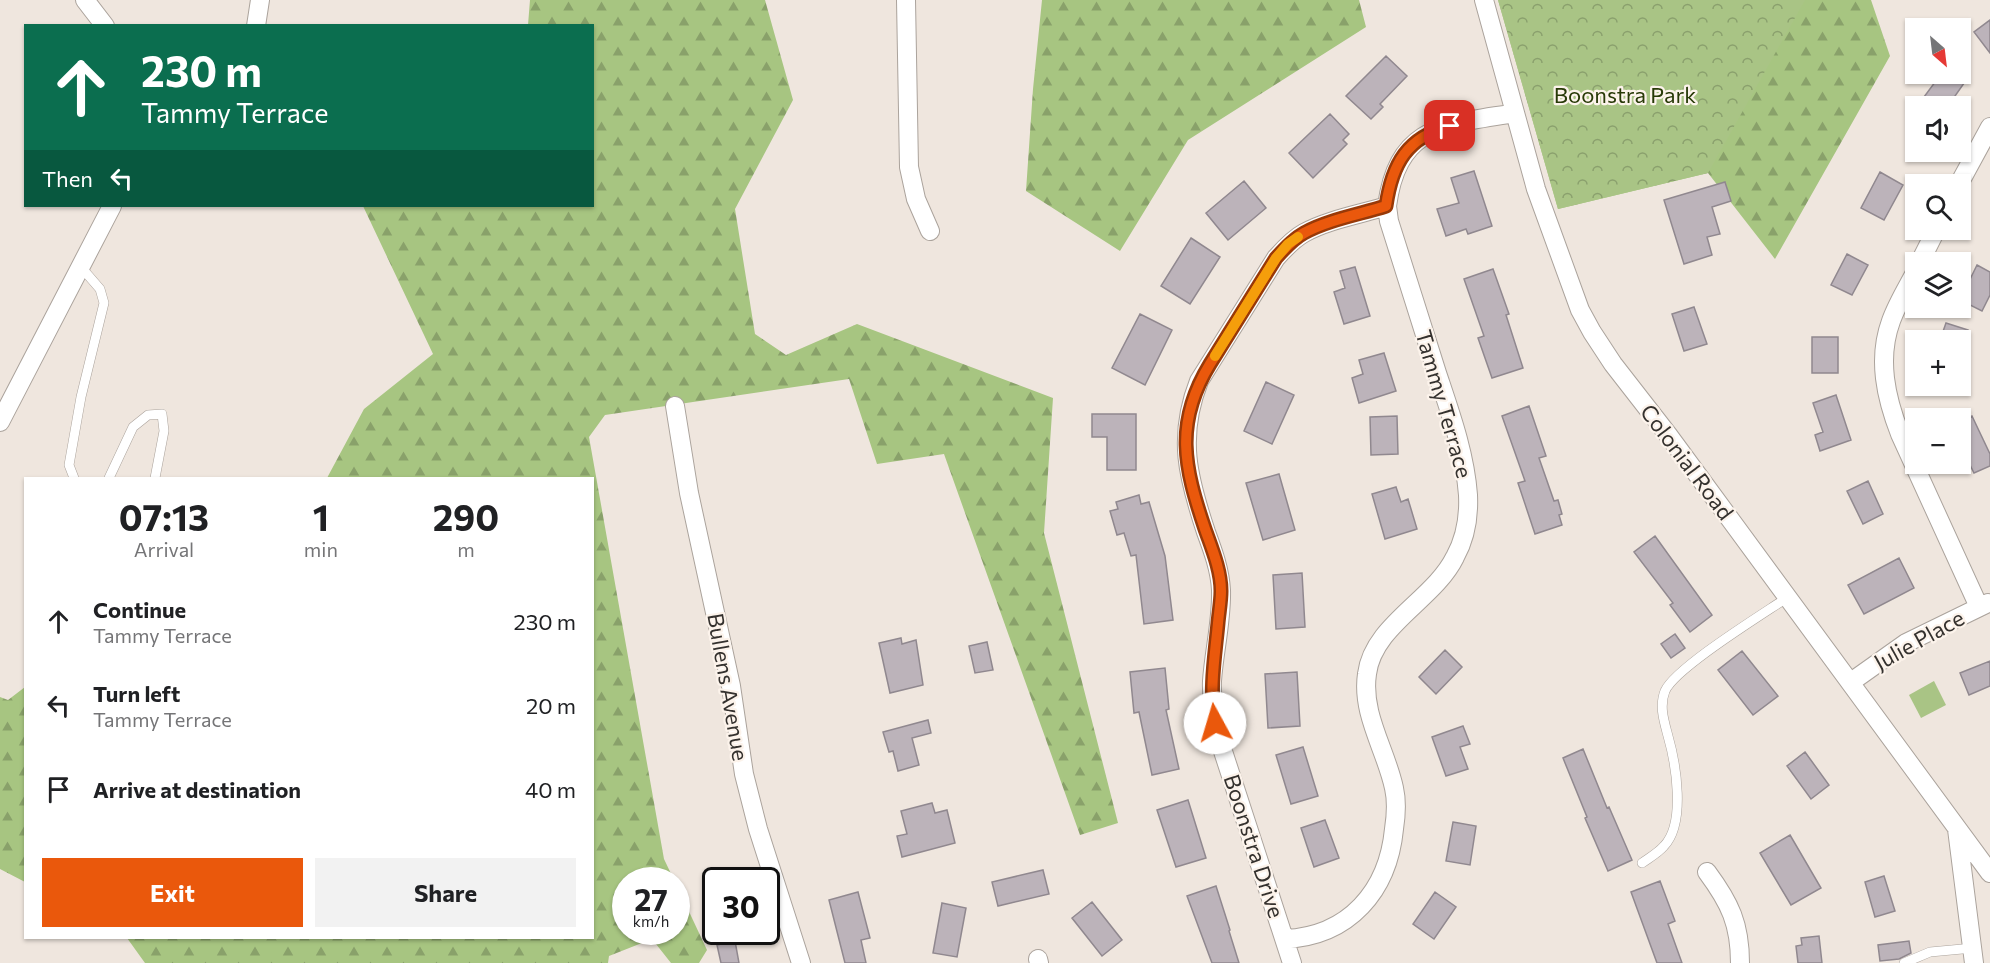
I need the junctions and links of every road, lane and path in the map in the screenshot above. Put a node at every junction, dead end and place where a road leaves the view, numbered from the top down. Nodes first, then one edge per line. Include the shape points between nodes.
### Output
1 (85, 0) edge
2 (260, 0) edge
3 (906, 0) edge
4 (1484, 0) edge
5 (103, 24) edge
6 (256, 24) edge
7 (1515, 113) junction
8 (1990, 127) edge
9 (1964, 174) edge
10 (1386, 206) junction
11 (111, 207) edge
12 (930, 231) dead end
13 (81, 267) junction
14 (1905, 293) edge
15 (675, 406) dead end
16 (0, 422) edge
17 (74, 477) edge
18 (109, 477) edge
19 (155, 477) edge
20 (1788, 597) junction
21 (1985, 605) edge
22 (1851, 682) junction
23 (1957, 827) junction
24 (1642, 863) dead end
25 (1707, 872) dead end
26 (1990, 873) edge
27 (1285, 939) junction
28 (1973, 956) edge
29 (801, 963) edge
30 (1292, 963) edge
31 (1740, 963) edge
32 (1904, 963) edge

1 - 5 street
2 - 6 street
3 - 12 street via 909,167 916,199
4 - 7 street, Colonial Road
7 - 10 street, Tammy Terrace via 1435,129 1419,138 1396,166
7 - 20 street, Colonial Road via 1536,189 1580,310 1592,332
8 - 9 street
10 - 27 street, Tammy Terrace via 1455,428 1466,474 1466,522 1456,557 1445,574 1379,642 1367,674 1370,714 1394,789 1393,842 1386,866 1376,887 1347,920 1314,936
10 - 27 street, Boonstra Drive via 1304,233 1288,244 1199,381 1187,424 1188,473 1218,566 1221,591 1212,683 1218,736
11 - 13 street
13 - 16 street
13 - 17 lane via 100,290 104,303 69,465
14 - 21 street via 1885,342 1885,387 1891,411
15 - 29 street, Bullens Avenue via 689,493 731,686 744,774
18 - 19 lane via 133,427 148,415 162,414 164,431
20 - 22 street, Colonial Road
20 - 24 lane via 1684,669 1665,690 1662,710 1675,759 1678,792 1674,826 1665,846
21 - 22 street, Julie Place via 1906,643
22 - 23 street, Colonial Road
23 - 26 street, Colonial Road
23 - 28 street
25 - 31 street via 1729,903
27 - 30 street, Boonstra Drive
28 - 32 lane via 1930,952

